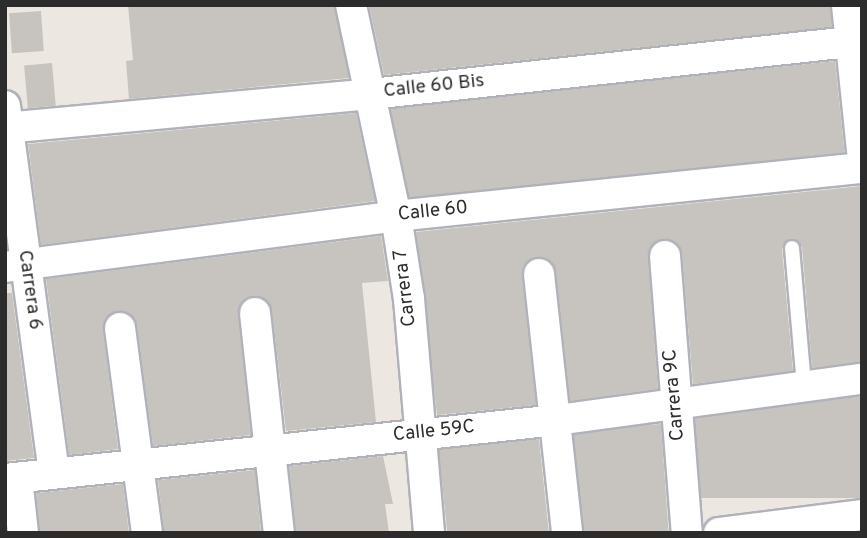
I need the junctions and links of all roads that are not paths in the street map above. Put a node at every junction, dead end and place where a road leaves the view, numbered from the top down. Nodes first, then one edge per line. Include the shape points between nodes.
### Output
1 (351, 5) edge
2 (847, 5) edge
3 (856, 41) edge
4 (371, 94) junction
5 (6, 121) edge
6 (862, 151) edge
7 (862, 167) edge
8 (397, 215) junction
9 (792, 248) dead end
10 (665, 256) dead end
11 (15, 266) edge
12 (539, 274) dead end
13 (255, 313) dead end
14 (120, 328) dead end
15 (862, 379) edge
16 (804, 386) junction
17 (674, 401) junction
18 (557, 420) junction
19 (418, 433) junction
20 (269, 450) junction
21 (139, 466) junction
22 (54, 473) junction
23 (11, 479) edge
24 (862, 515) edge
25 (820, 526) edge
26 (23, 533) edge
27 (147, 533) edge
28 (278, 533) edge
29 (429, 533) edge
30 (567, 533) edge
31 (687, 533) edge
32 (719, 533) edge

1 - 4 street, Carrera 7
2 - 3 street
3 - 4 street, Calle 60 Bis
3 - 6 street
4 - 5 street, Calle 60 Bis
4 - 8 street, Carrera 7
5 - 11 street, Carrera 6
7 - 8 street, Calle 60
8 - 11 street, Calle 60
8 - 19 street, Carrera 7 via 410,299
9 - 16 lane
10 - 17 street, Carrera 9C
11 - 22 street, Carrera 6
12 - 18 street
13 - 20 street
14 - 21 street
15 - 16 street, Calle 59C
16 - 17 street, Calle 59C
17 - 18 street, Calle 59C
17 - 31 street, Carrera 9C
18 - 19 street, Calle 59C
18 - 30 street
19 - 20 street, Calle 59C
19 - 29 street, Carrera 7
20 - 21 street, Calle 59C
20 - 28 street
21 - 22 street, Calle 59C
21 - 27 street
22 - 23 street, Calle 59C
23 - 26 street
24 - 25 street
25 - 32 street

